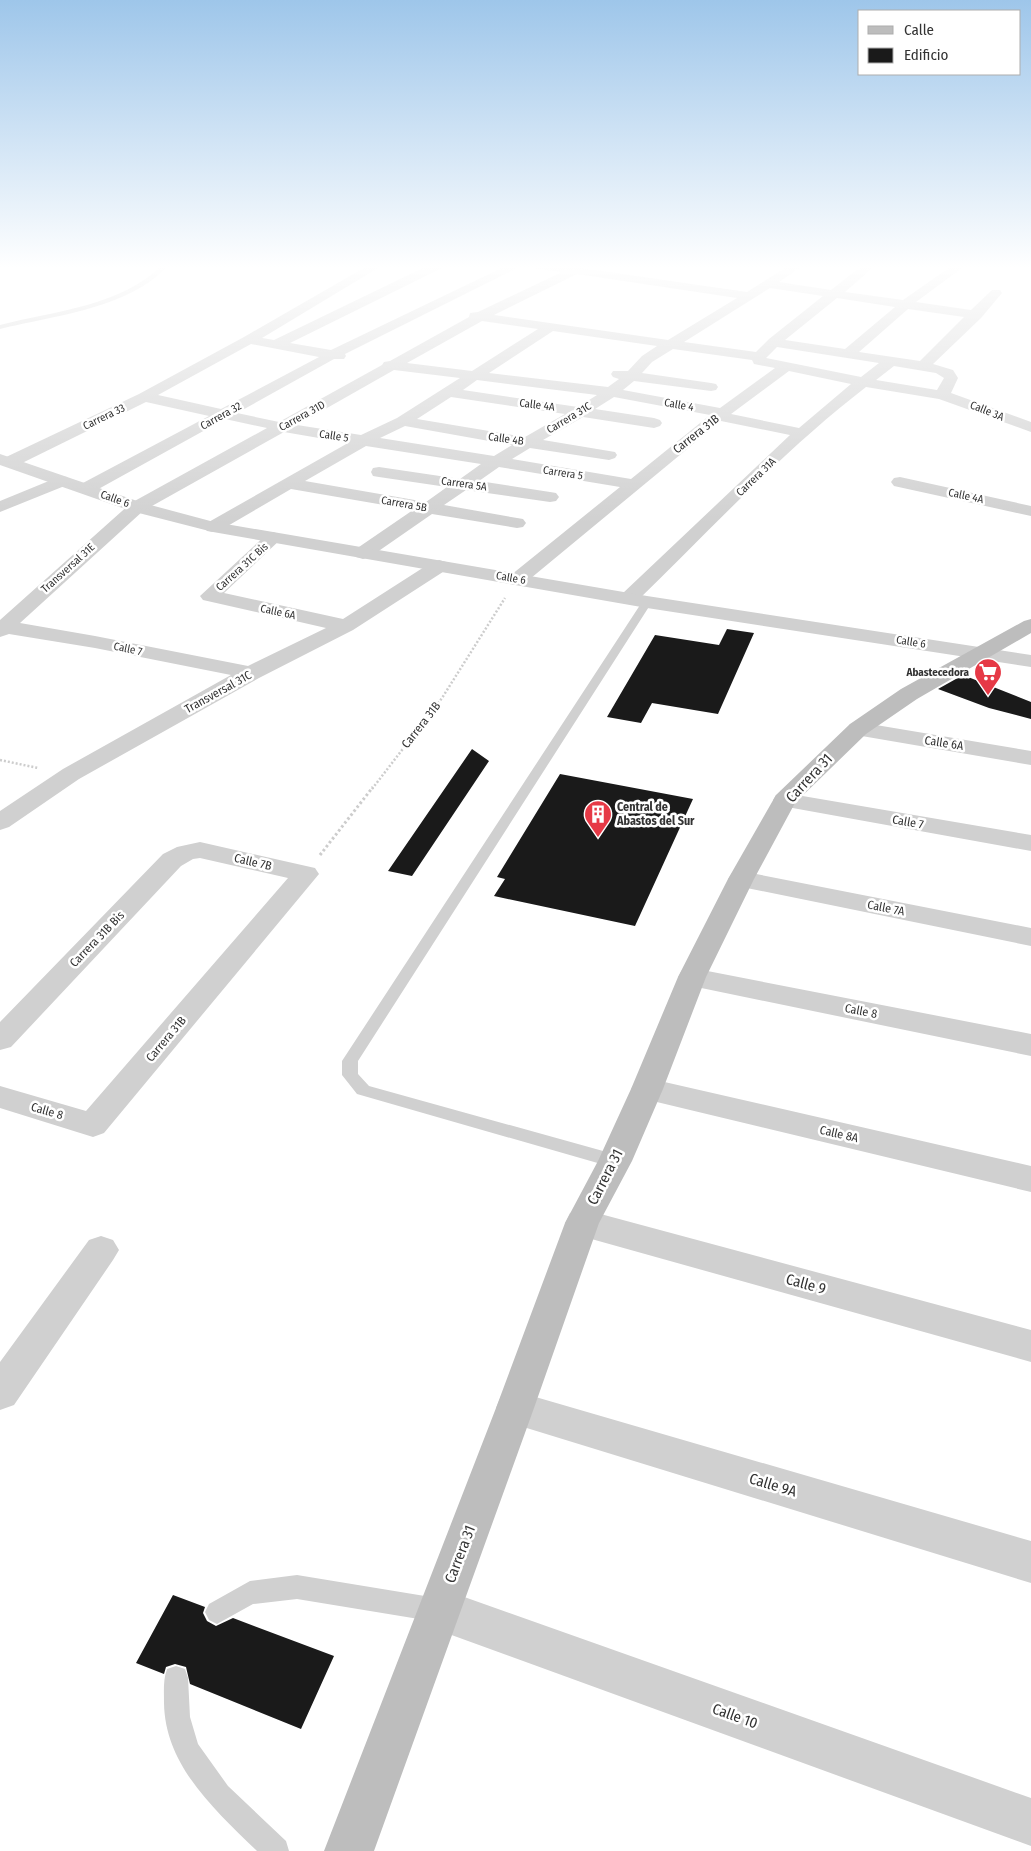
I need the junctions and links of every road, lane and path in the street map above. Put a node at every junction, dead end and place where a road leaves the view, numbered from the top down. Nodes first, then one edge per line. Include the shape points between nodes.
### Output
1 (228, 351) edge
2 (309, 351) edge
3 (339, 351) edge
4 (417, 351) edge
5 (513, 351) edge
6 (660, 351) edge
7 (718, 351) edge
8 (765, 351) edge
9 (832, 351) edge
10 (851, 351) edge
11 (938, 351) edge
12 (848, 354) junction
13 (332, 355) junction
14 (628, 357) dead end
15 (759, 358) junction
16 (647, 359) junction
17 (499, 360) junction
18 (518, 362) dead end
19 (672, 362) dead end
20 (890, 362) junction
21 (392, 365) junction
22 (923, 366) junction
23 (786, 367) junction
24 (604, 373) dead end
25 (476, 376) junction
26 (633, 376) junction
27 (862, 382) junction
28 (711, 388) dead end
29 (449, 392) junction
30 (609, 392) junction
31 (942, 395) junction
32 (144, 397) junction
33 (512, 402) junction
34 (582, 411) junction
35 (497, 413) dead end
36 (225, 414) junction
37 (721, 414) junction
38 (631, 420) junction
39 (403, 421) junction
40 (482, 423) dead end
41 (654, 423) dead end
42 (282, 427) junction
43 (1031, 427) edge
44 (617, 430) dead end
45 (466, 433) junction
46 (802, 433) junction
47 (364, 440) junction
48 (527, 442) junction
49 (606, 448) dead end
50 (5, 461) edge
51 (495, 462) junction
52 (379, 472) dead end
53 (61, 481) junction
54 (900, 482) dead end
55 (291, 484) junction
56 (465, 484) junction
57 (632, 484) junction
58 (87, 488) junction
59 (550, 497) dead end
60 (0, 507) edge
61 (137, 507) junction
62 (428, 508) junction
63 (1031, 510) edge
64 (517, 523) dead end
65 (213, 528) junction
66 (273, 538) junction
67 (363, 553) junction
68 (439, 566) junction
69 (518, 579) junction
70 (210, 596) joint
71 (638, 600) junction
72 (1031, 625) edge
73 (346, 626) junction
74 (2, 629) edge
75 (983, 654) junction
76 (1031, 661) edge
77 (252, 673) junction
78 (858, 729) junction
79 (1031, 758) edge
80 (786, 800) junction
81 (0, 822) edge
82 (1031, 843) edge
83 (200, 850) joint
84 (306, 874) junction
85 (741, 879) junction
86 (1031, 936) edge
87 (692, 977) junction
88 (0, 1040) edge
89 (1031, 1045) edge
90 (647, 1089) junction
91 (4, 1105) edge
92 (94, 1125) joint
93 (615, 1161) junction
94 (1031, 1179) edge
95 (582, 1222) junction
96 (101, 1250) dead end
97 (1031, 1346) edge
98 (0, 1393) edge
99 (515, 1408) junction
100 (1031, 1562) edge
101 (439, 1610) junction
102 (217, 1612) dead end
103 (176, 1678) dead end
104 (1031, 1822) edge
105 (276, 1851) edge
106 (350, 1851) edge

1 - 32 street, Carrera 33
2 - 13 street, Calle 4
3 - 13 street, Carrera 32
4 - 21 street, Carrera 31D
5 - 17 street
6 - 16 street, Carrera 31C
7 - 15 street, Calle 3A
8 - 15 street
9 - 12 street
10 - 12 street
11 - 22 street
12 - 20 street
13 - 21 street, Calle 4
13 - 36 street, Carrera 32
14 - 16 street
15 - 23 street, Calle 3A via 764,363
16 - 19 street
16 - 26 street, Carrera 31C
17 - 18 street
17 - 25 street
20 - 22 street
20 - 27 street, Carrera 31A
21 - 25 street, Calle 4
21 - 42 street, Carrera 31D
22 - 31 street via 951,378
23 - 27 street, Calle 3A
23 - 37 street, Carrera 31B
24 - 26 street
25 - 29 street
25 - 30 street, Calle 4
26 - 28 street
26 - 30 street, Carrera 31C
27 - 31 street, Calle 3A
27 - 46 street, Carrera 31A
29 - 33 street, Calle 4A
29 - 39 street
30 - 34 street, Carrera 31C
30 - 37 street, Calle 4
31 - 43 street, Calle 3A
32 - 36 street, Calle 5
32 - 50 street, Carrera 33
33 - 34 street, Calle 4A
33 - 35 street
34 - 38 street, Calle 4A
34 - 48 street, Carrera 31C
36 - 42 street, Calle 5
36 - 58 street, Carrera 32
37 - 46 street, Calle 4
37 - 57 street, Carrera 31B
38 - 41 street, Calle 4A
38 - 44 street
39 - 45 street, Calle 4B
39 - 47 street
40 - 45 street
42 - 47 street, Calle 5
42 - 61 street, Carrera 31D
45 - 48 street, Calle 4B
46 - 71 street, Carrera 31A
47 - 51 street, Calle 5
47 - 55 street
48 - 49 street, Calle 4B via 589,452
48 - 51 street, Carrera 31C
50 - 53 street, Calle 6
51 - 56 street, Carrera 31C
51 - 57 street, Carrera 5
52 - 56 street, Carrera 5A
53 - 58 street, Calle 6
53 - 60 street
54 - 63 street, Calle 4A
55 - 62 street, Carrera 5B
55 - 65 street
56 - 59 street, Carrera 5A
56 - 62 street, Carrera 31C
57 - 69 street, Carrera 31B
58 - 61 street, Calle 6
61 - 65 street, Calle 6
61 - 74 street, Transversal 31E
62 - 64 street, Carrera 5B
62 - 67 street, Carrera 31C
65 - 66 street, Calle 6
66 - 67 street, Calle 6
66 - 70 street, Carrera 31C Bis
67 - 68 street, Calle 6
68 - 69 street, Calle 6
68 - 73 street, Transversal 31C
69 - 71 street, Calle 6
69 - 84 path, Carrera 31B via 442,698
70 - 73 street, Calle 6A
71 - 75 street, Calle 6
71 - 93 lane via 350,1061 350,1075 363,1090
72 - 75 main road, Carrera 31
73 - 77 street, Transversal 31C
74 - 77 street, Calle 7 via 94,642
75 - 76 street, Calle 6
75 - 78 main road, Carrera 31 via 909,694
77 - 81 street, Transversal 31C via 71,774
78 - 79 street, Calle 6A
78 - 80 main road, Carrera 31
80 - 82 street, Calle 7
80 - 85 main road, Carrera 31
83 - 84 street, Calle 7B
83 - 88 street, Carrera 31B Bis via 186,852 172,860
84 - 92 street, Carrera 31B
85 - 86 street, Calle 7A
85 - 87 main road, Carrera 31
87 - 89 street, Calle 8
87 - 90 main road, Carrera 31
90 - 93 main road, Carrera 31
90 - 94 street, Calle 8A
91 - 92 street, Calle 8
93 - 95 main road, Carrera 31
95 - 97 street, Calle 9
95 - 99 main road, Carrera 31
96 - 98 street
99 - 100 street, Calle 9A
99 - 101 main road, Carrera 31
101 - 102 lane via 297,1587 250,1593
101 - 104 street, Calle 10
101 - 106 main road, Carrera 31
103 - 105 lane via 177,1717 187,1751 219,1795

